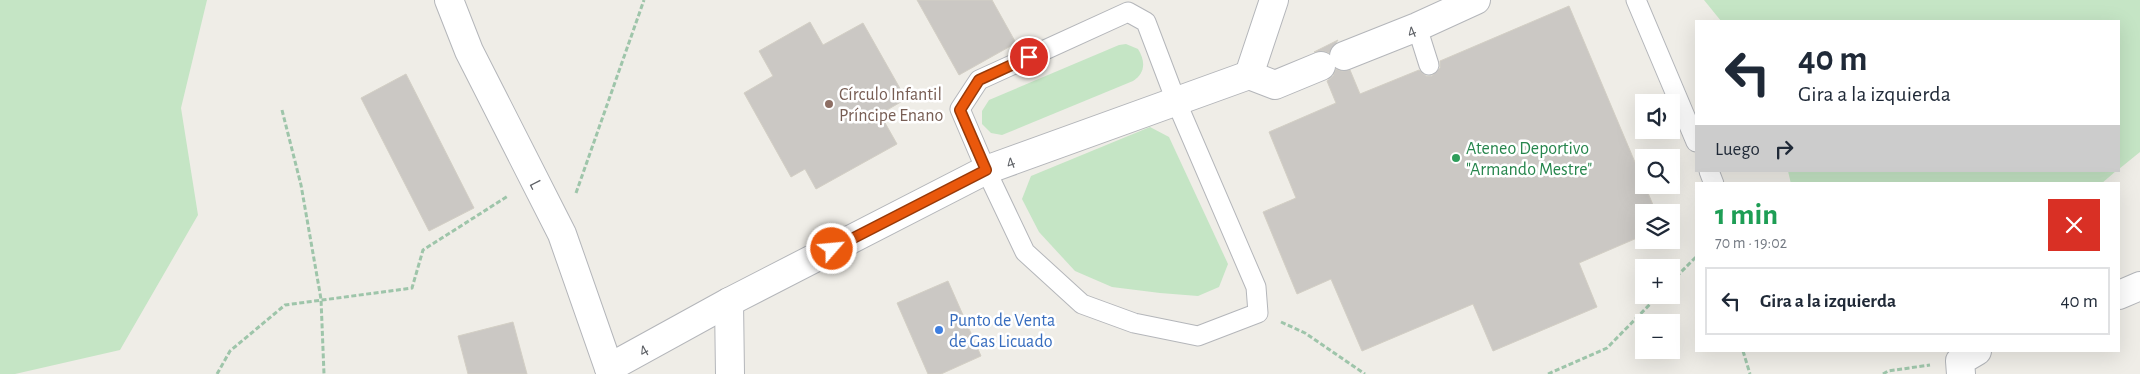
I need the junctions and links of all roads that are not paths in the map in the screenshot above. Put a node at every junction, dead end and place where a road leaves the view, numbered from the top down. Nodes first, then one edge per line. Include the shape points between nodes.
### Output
1 (450, 0) edge
2 (1274, 0) edge
3 (1476, 0) edge
4 (1636, 0) edge
5 (1417, 27) junction
6 (1429, 66) dead end
7 (1249, 75) junction
8 (1176, 101) junction
9 (1695, 140) edge
10 (986, 170) junction
11 (2140, 286) edge
12 (2120, 295) edge
13 (730, 302) junction
14 (616, 372) edge
15 (730, 374) edge

1 - 14 street, L via 469,51 562,234
2 - 7 street
3 - 5 street, 4
4 - 9 lane
5 - 6 lane
5 - 7 street, 4 via 1275,85
7 - 8 street, 4
8 - 10 street, 4
8 - 10 lane via 1146,22 1128,12 979,80 960,110
8 - 10 lane via 1256,287 1258,312 1198,336 1134,324 1082,304 1025,252
10 - 13 street, 4
11 - 12 street
13 - 14 street, 4
13 - 15 street

